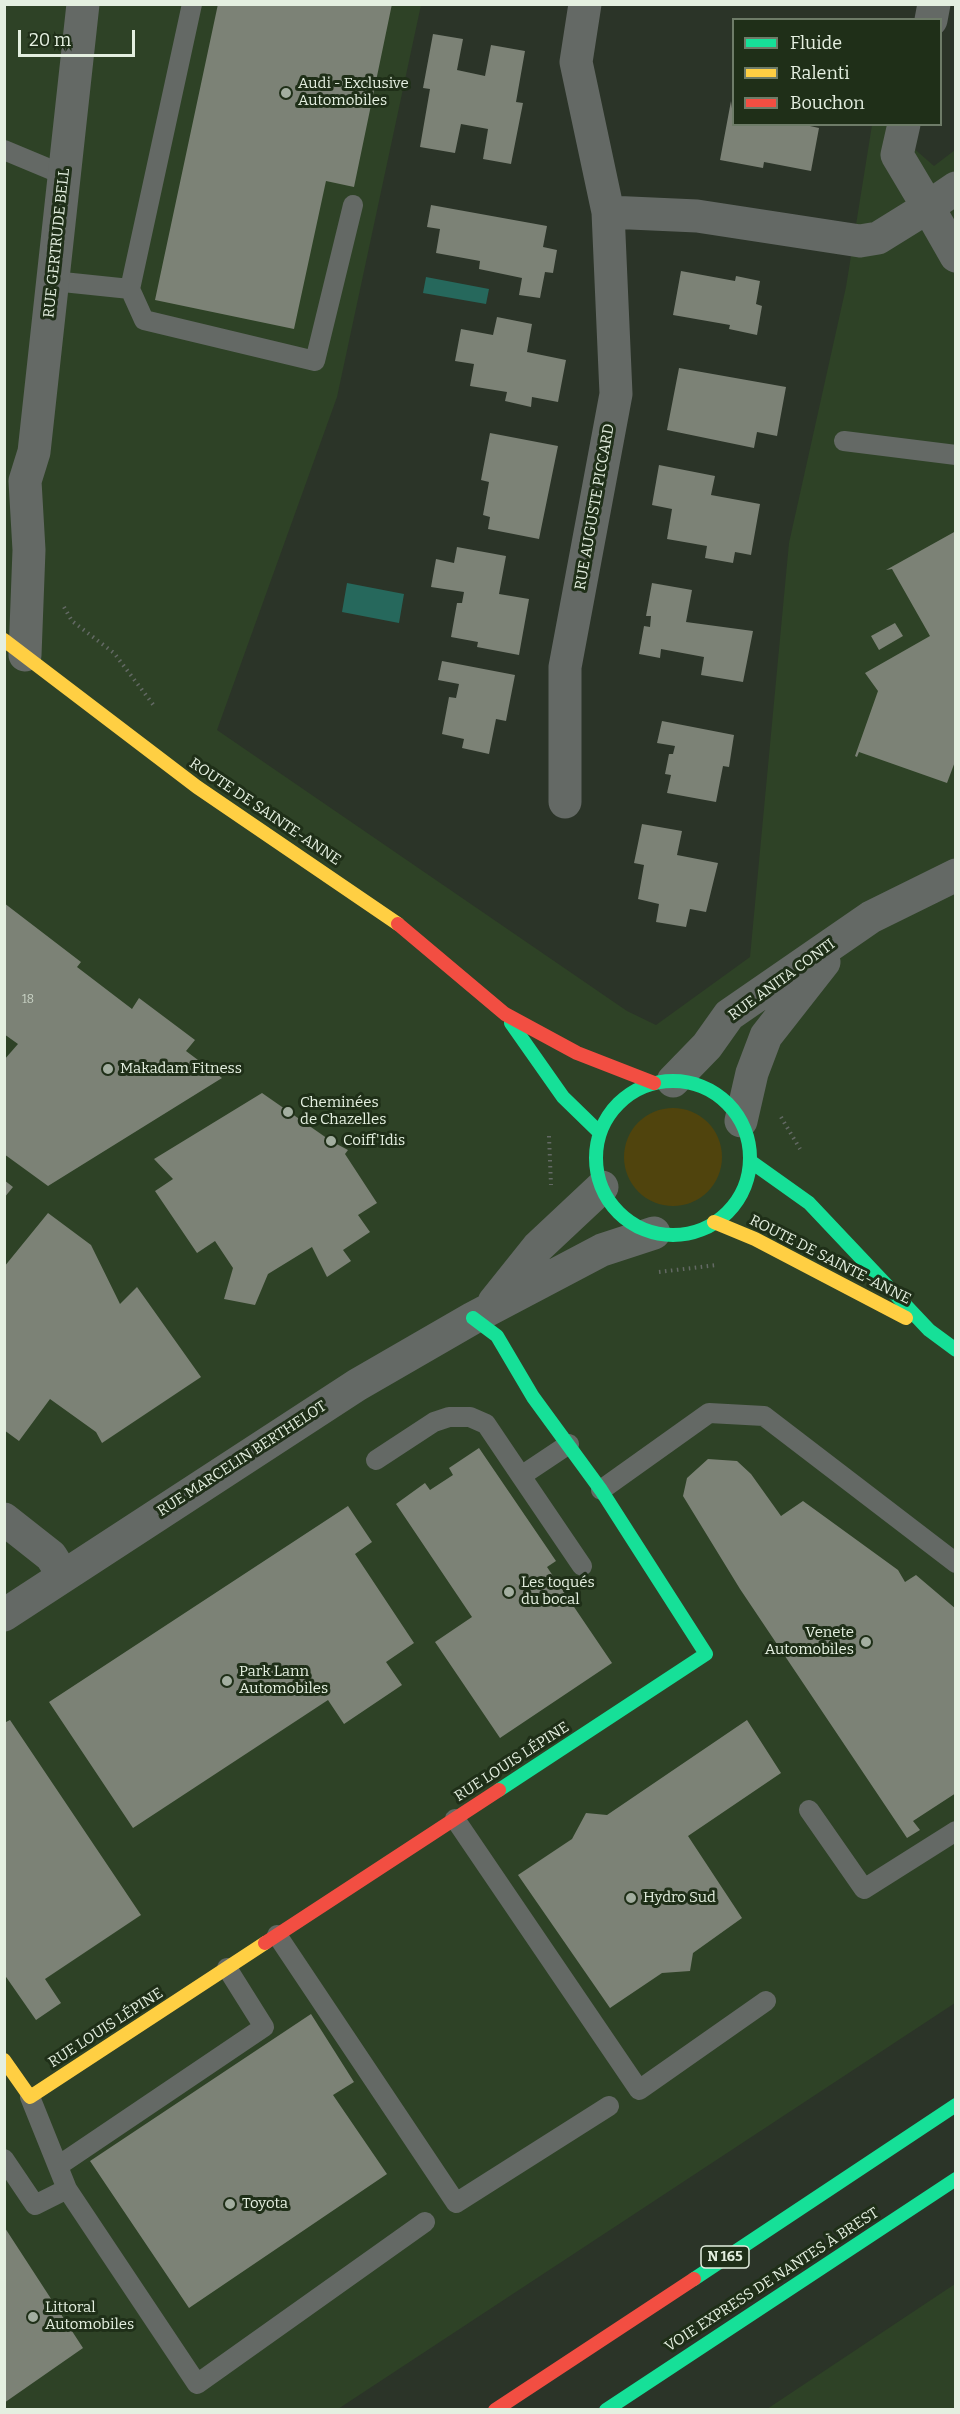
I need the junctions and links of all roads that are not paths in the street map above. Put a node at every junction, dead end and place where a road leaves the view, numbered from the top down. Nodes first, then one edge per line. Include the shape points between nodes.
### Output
1 (83, 4) edge
2 (192, 4) edge
3 (585, 4) edge
4 (904, 126) edge
5 (4, 150) edge
6 (64, 175) junction
7 (956, 188) edge
8 (353, 204) dead end
9 (928, 207) junction
10 (608, 212) junction
11 (956, 256) edge
12 (53, 281) junction
13 (130, 289) junction
14 (844, 441) dead end
15 (956, 455) edge
16 (15, 490) edge
17 (15, 648) edge
18 (565, 801) dead end
19 (956, 875) edge
20 (845, 935) junction
21 (505, 1014) junction
22 (664, 1082) junction
23 (741, 1121) junction
24 (599, 1132) junction
25 (750, 1161) junction
26 (602, 1187) junction
27 (714, 1222) junction
28 (654, 1233) junction
29 (480, 1315) junction
30 (929, 1330) junction
31 (956, 1350) edge
32 (569, 1444) junction
33 (376, 1460) dead end
34 (521, 1476) junction
35 (601, 1490) junction
36 (4, 1520) edge
37 (956, 1563) edge
38 (582, 1566) dead end
39 (63, 1575) junction
40 (4, 1615) edge
41 (809, 1810) dead end
42 (455, 1819) junction
43 (956, 1831) edge
44 (277, 1935) junction
45 (227, 1968) junction
46 (766, 2001) dead end
47 (4, 2060) edge
48 (30, 2097) junction
49 (956, 2105) edge
50 (609, 2106) dead end
51 (4, 2159) edge
52 (58, 2166) junction
53 (956, 2179) edge
54 (68, 2189) junction
55 (425, 2222) dead end
56 (495, 2409) edge
57 (606, 2409) edge

1 - 6 street, RUE GERTRUDE BELL
2 - 13 lane
3 - 10 street, RUE AUGUSTE PICCARD via 576,62
4 - 9 street via 897,155
5 - 6 lane
6 - 12 street, RUE GERTRUDE BELL
7 - 9 street
8 - 13 lane via 315,361 144,320
9 - 10 street via 878,238 860,241 697,216
9 - 11 street
10 - 18 street, RUE AUGUSTE PICCARD via 616,394 565,668
12 - 13 lane
12 - 16 street, RUE GERTRUDE BELL via 34,452
14 - 15 lane
16 - 17 street, RUE GERTRUDE BELL via 28,550
17 - 21 main road, ROUTE DE SAINTE-ANNE via 197,787 384,913
19 - 20 street, RUE ANITA CONTI via 870,917
20 - 22 street, RUE ANITA CONTI via 729,1015 707,1046
20 - 23 street, RUE ANITA CONTI via 766,1036
21 - 22 main road, ROUTE DE SAINTE-ANNE via 577,1053
21 - 24 main road, ROUTE DE SAINTE-ANNE via 563,1097
22 - 23 main road via 693,1083 712,1092
22 - 24 main road via 631,1093 612,1110
23 - 25 main road
24 - 26 main road via 595,1151
25 - 27 main road via 745,1185 732,1206
25 - 30 main road, ROUTE DE SAINTE-ANNE via 809,1203
26 - 28 main road via 614,1208 632,1223
26 - 29 street, RUE MARCELIN BERTHELOT via 538,1247
27 - 28 main road via 696,1232
27 - 30 main road, ROUTE DE SAINTE-ANNE via 755,1239
28 - 29 street, RUE MARCELIN BERTHELOT via 602,1250
29 - 32 main road, RUE LOUIS LÉPINE
29 - 39 street, RUE MARCELIN BERTHELOT via 357,1385
30 - 31 main road, ROUTE DE SAINTE-ANNE
32 - 34 lane
32 - 35 main road, RUE LOUIS LÉPINE
33 - 34 lane via 434,1422 470,1417 486,1424
34 - 38 lane
35 - 37 lane via 709,1413 764,1416
35 - 42 main road, RUE LOUIS LÉPINE via 706,1654
36 - 39 street via 51,1556
39 - 40 street, RUE MARCELIN BERTHELOT
41 - 43 lane via 864,1889
42 - 44 main road, RUE LOUIS LÉPINE
42 - 46 lane via 639,2090
44 - 45 main road, RUE LOUIS LÉPINE
44 - 50 lane via 456,2203
45 - 48 main road, RUE LOUIS LÉPINE
45 - 52 lane via 264,2027
47 - 48 main road
48 - 52 lane
49 - 56 main road, N 165
51 - 54 lane via 35,2205
52 - 54 lane
53 - 57 main road, VOIE EXPRESS DE NANTES À BREST
54 - 55 lane via 197,2384

